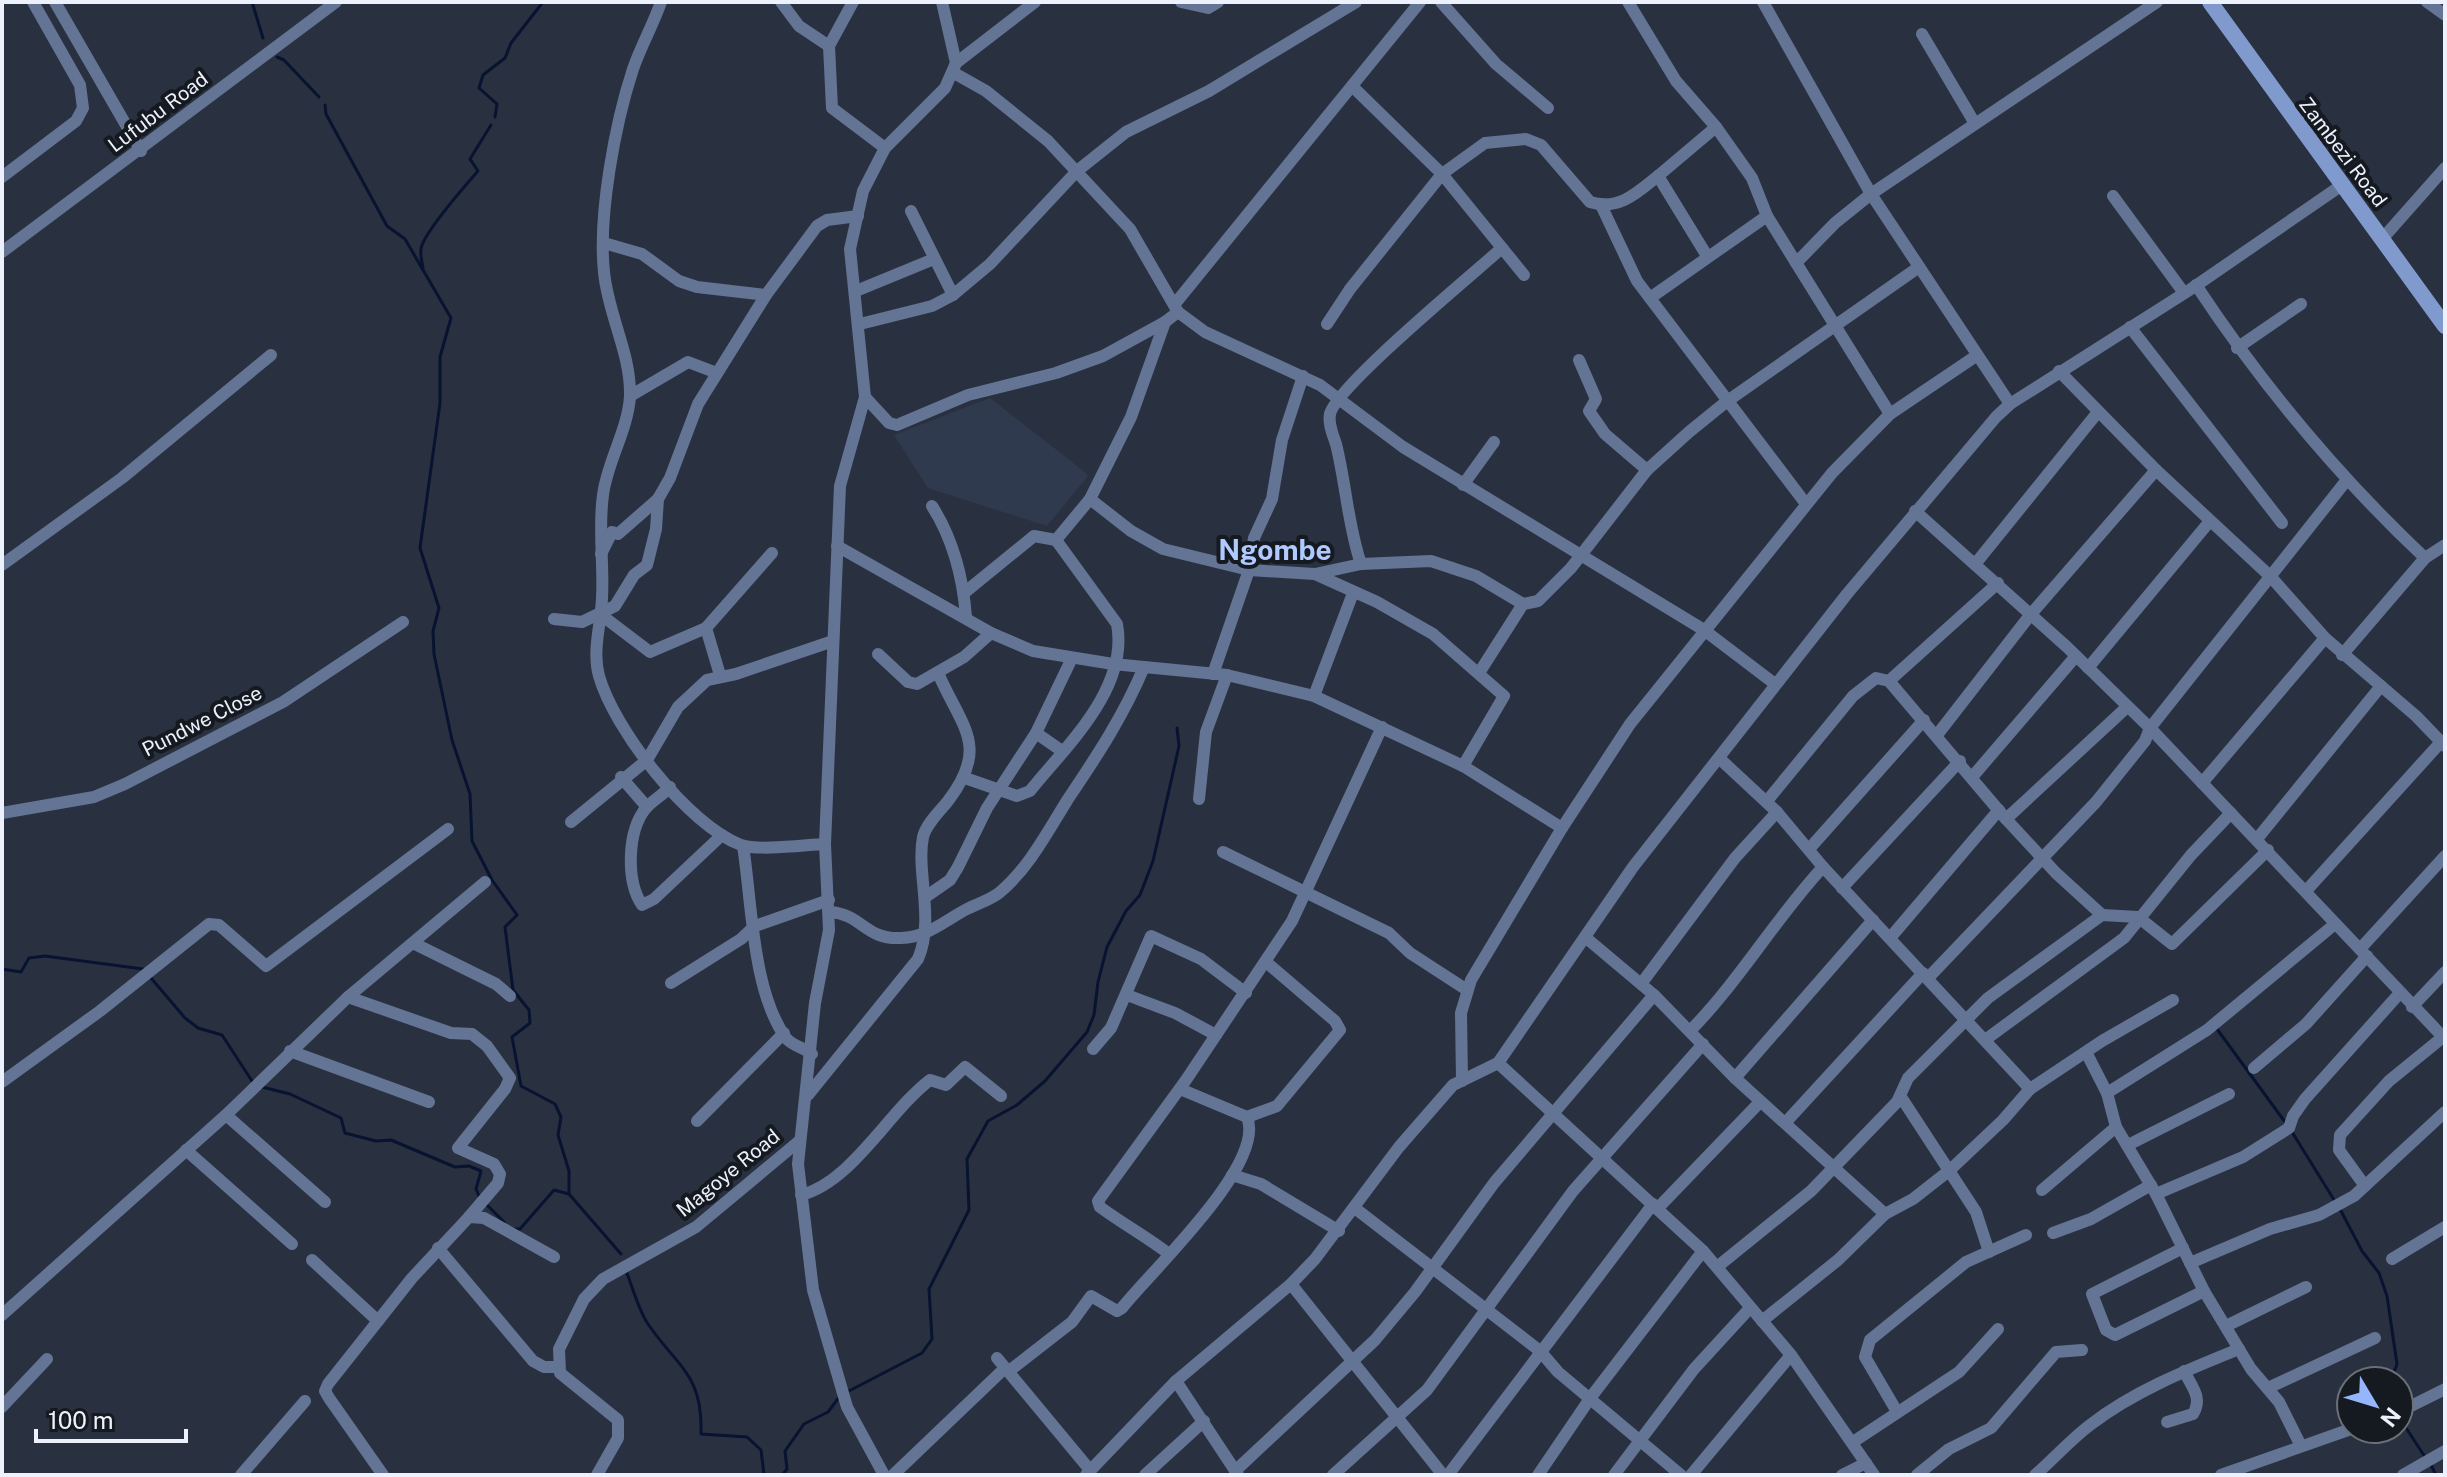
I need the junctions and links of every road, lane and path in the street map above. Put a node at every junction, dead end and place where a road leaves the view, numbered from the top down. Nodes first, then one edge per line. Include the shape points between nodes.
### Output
1 (33, 2) edge
2 (55, 2) edge
3 (336, 2) edge
4 (661, 2) edge
5 (781, 2) edge
6 (853, 2) edge
7 (942, 2) edge
8 (1035, 2) edge
9 (1181, 2) edge
10 (1218, 2) edge
11 (1420, 2) edge
12 (1441, 2) edge
13 (1628, 2) edge
14 (1763, 2) edge
15 (2157, 2) edge
16 (2210, 2) edge
17 (2427, 2) edge
18 (1350, 3) edge
19 (2445, 15) edge
20 (1922, 34) dead end
21 (829, 46) junction
22 (955, 68) junction
23 (1352, 86) junction
24 (1548, 108) dead end
25 (1974, 122) junction
26 (1716, 127) junction
27 (885, 148) junction
28 (141, 151) junction
29 (2445, 168) edge
30 (1077, 171) junction
31 (1442, 174) junction
32 (1658, 176) junction
33 (2, 177) edge
34 (2342, 185) junction
35 (1871, 194) junction
36 (2113, 196) dead end
37 (1601, 205) junction
38 (911, 211) dead end
39 (858, 216) junction
40 (1767, 216) junction
41 (2383, 238) junction
42 (604, 243) junction
43 (1502, 248) junction
44 (2, 252) edge
45 (1707, 256) junction
46 (934, 259) junction
47 (1796, 263) junction
48 (1919, 267) junction
49 (1524, 275) dead end
50 (2196, 285) junction
51 (856, 291) junction
52 (2184, 293) junction
53 (766, 295) junction
54 (953, 295) junction
55 (1650, 298) junction
56 (2301, 304) dead end
57 (1176, 308) junction
58 (1165, 322) junction
59 (860, 324) junction
60 (1327, 324) dead end
61 (1837, 326) junction
62 (2445, 326) edge
63 (2130, 327) junction
64 (2237, 348) junction
65 (271, 355) dead end
66 (1976, 356) junction
67 (1579, 360) dead end
68 (2059, 371) junction
69 (717, 373) junction
70 (1303, 376) junction
71 (630, 396) junction
72 (865, 397) junction
73 (1338, 397) junction
74 (1726, 402) junction
75 (2010, 404) junction
76 (2098, 412) junction
77 (1890, 414) junction
78 (1494, 442) dead end
79 (1647, 470) junction
80 (2156, 470) junction
81 (2346, 481) junction
82 (1463, 485) junction
83 (658, 499) junction
84 (1090, 499) junction
85 (1806, 504) junction
86 (932, 506) dead end
87 (1915, 511) junction
88 (2210, 521) junction
89 (2282, 523) dead end
90 (1056, 540) junction
91 (2445, 545) edge
92 (837, 546) junction
93 (772, 553) dead end
94 (1581, 556) junction
95 (600, 557) junction
96 (2425, 558) junction
97 (1976, 563) junction
98 (1361, 564) junction
99 (2, 565) edge
100 (1249, 570) junction
101 (1315, 574) junction
102 (2271, 577) junction
103 (1998, 583) junction
104 (964, 593) junction
105 (1353, 593) junction
106 (1523, 604) junction
107 (600, 614) junction
108 (2031, 614) junction
109 (966, 617) junction
110 (554, 619) dead end
111 (403, 622) dead end
112 (706, 628) junction
113 (1704, 630) junction
114 (991, 633) junction
115 (2325, 638) junction
116 (833, 641) junction
117 (878, 654) dead end
118 (2342, 655) junction
119 (2076, 656) junction
120 (1072, 658) junction
121 (1113, 664) junction
122 (1144, 667) junction
123 (2088, 668) junction
124 (938, 673) junction
125 (1479, 673) junction
126 (720, 675) junction
127 (1220, 675) junction
128 (1889, 681) junction
129 (1775, 684) junction
130 (2381, 686) junction
131 (1314, 696) junction
132 (2127, 707) junction
133 (1924, 720) junction
134 (1382, 727) junction
135 (2150, 728) junction
136 (1036, 733) junction
137 (1937, 735) junction
138 (2443, 744) edge
139 (1062, 751) junction
140 (1719, 758) junction
141 (647, 760) junction
142 (1960, 761) junction
143 (1463, 766) junction
144 (1973, 776) junction
145 (621, 777) junction
146 (965, 778) junction
147 (2202, 783) junction
148 (670, 787) junction
149 (1001, 788) junction
150 (1199, 799) dead end
151 (1767, 801) junction
152 (647, 807) junction
153 (1777, 812) junction
154 (2, 813) edge
155 (2231, 813) junction
156 (2003, 814) junction
157 (571, 822) dead end
158 (1562, 828) junction
159 (448, 829) dead end
160 (722, 835) junction
161 (2257, 839) junction
162 (825, 844) junction
163 (743, 846) junction
164 (1810, 848) junction
165 (2268, 850) junction
166 (1223, 852) dead end
167 (2445, 856) edge
168 (2043, 859) junction
169 (1823, 867) junction
170 (485, 882) dead end
171 (1842, 888) junction
172 (1308, 890) junction
173 (2306, 891) junction
174 (927, 896) junction
175 (829, 906) junction
176 (2102, 915) junction
177 (2138, 917) junction
178 (1873, 920) junction
179 (2335, 924) junction
180 (755, 926) junction
181 (923, 934) junction
182 (1585, 937) junction
183 (1890, 938) junction
184 (413, 943) junction
185 (2364, 953) junction
186 (1266, 962) junction
187 (2445, 972) edge
188 (1925, 976) junction
189 (671, 983) dead end
190 (1641, 984) junction
191 (1467, 990) junction
192 (1246, 993) junction
193 (2399, 994) junction
194 (1127, 995) junction
195 (1654, 995) junction
196 (510, 996) dead end
197 (348, 997) junction
198 (2173, 1000) dead end
199 (2412, 1007) junction
200 (1966, 1018) junction
201 (1690, 1031) junction
202 (784, 1033) junction
203 (1216, 1035) junction
204 (2444, 1038) edge
205 (1985, 1040) junction
206 (1703, 1044) junction
207 (1093, 1049) dead end
208 (290, 1051) junction
209 (2086, 1052) junction
210 (812, 1054) junction
211 (1498, 1063) junction
212 (2254, 1068) dead end
213 (1735, 1078) junction
214 (1462, 1081) junction
215 (2, 1082) edge
216 (1180, 1089) junction
217 (2030, 1089) junction
218 (2107, 1093) junction
219 (2229, 1094) dead end
220 (1001, 1096) dead end
221 (1901, 1097) junction
222 (806, 1098) junction
223 (429, 1102) dead end
224 (1760, 1102) junction
225 (2445, 1112) edge
226 (1551, 1113) junction
227 (226, 1115) junction
228 (1247, 1117) junction
229 (697, 1121) dead end
230 (1786, 1122) junction
231 (2116, 1127) junction
232 (798, 1142) junction
233 (2128, 1145) junction
234 (186, 1150) junction
235 (1602, 1158) junction
236 (1835, 1166) junction
237 (1950, 1170) junction
238 (1232, 1175) junction
239 (2365, 1186) junction
240 (2154, 1189) junction
241 (2042, 1190) dead end
242 (801, 1195) junction
243 (325, 1202) dead end
244 (1655, 1206) junction
245 (1356, 1209) junction
246 (1885, 1214) junction
247 (469, 1217) junction
248 (2445, 1227) edge
249 (1339, 1231) junction
250 (2053, 1233) dead end
251 (2026, 1235) dead end
252 (292, 1244) dead end
253 (438, 1248) junction
254 (2183, 1248) junction
255 (1703, 1251) junction
256 (1989, 1252) junction
257 (1169, 1254) junction
258 (554, 1257) dead end
259 (2392, 1259) dead end
260 (312, 1260) dead end
261 (2190, 1263) junction
262 (1717, 1267) junction
263 (1431, 1269) junction
264 (1291, 1284) junction
265 (2306, 1287) dead end
266 (2204, 1291) junction
267 (1750, 1308) junction
268 (1485, 1310) junction
269 (2, 1315) edge
270 (378, 1321) junction
271 (1762, 1321) junction
272 (2226, 1326) junction
273 (1998, 1329) dead end
274 (2375, 1338) dead end
275 (2239, 1349) junction
276 (2082, 1350) dead end
277 (1540, 1351) junction
278 (1791, 1355) junction
279 (47, 1359) dead end
280 (1351, 1360) junction
281 (1004, 1365) junction
282 (559, 1367) junction
283 (2184, 1371) junction
284 (1176, 1381) junction
285 (2268, 1388) junction
286 (2445, 1389) edge
287 (1591, 1397) junction
288 (305, 1401) dead end
289 (2415, 1404) edge
290 (2, 1407) edge
291 (1896, 1410) junction
292 (1399, 1416) junction
293 (1204, 1421) junction
294 (2167, 1422) dead end
295 (2335, 1434) edge
296 (1639, 1440) junction
297 (1853, 1442) junction
298 (2300, 1444) junction
299 (2445, 1451) edge
300 (1866, 1463) junction
301 (1088, 1473) edge
302 (1236, 1473) edge
303 (241, 1475) edge
304 (383, 1475) edge
305 (597, 1475) edge
306 (884, 1475) edge
307 (893, 1475) edge
308 (1145, 1475) edge
309 (1333, 1475) edge
310 (1446, 1475) edge
311 (1538, 1475) edge
312 (1614, 1475) edge
313 (1681, 1475) edge
314 (1691, 1475) edge
315 (1842, 1475) edge
316 (1874, 1475) edge
317 (1917, 1475) edge
318 (2035, 1475) edge
319 (2221, 1475) edge
320 (2403, 1475) edge

1 - 33 street via 80,85 83,108 76,121
2 - 28 street
3 - 28 street, Lufubu Road
4 - 42 street via 623,104
5 - 21 street via 799,26
6 - 21 street
7 - 22 street
8 - 22 street
9 - 10 street via 1208,8
11 - 23 street
12 - 24 street via 1496,64
13 - 26 street via 1669,71
14 - 35 street
15 - 25 street
16 - 34 main road, Zambezi Road
17 - 19 street
18 - 30 street via 1209,91 1126,132
20 - 25 street
21 - 27 street via 832,108
22 - 27 street via 945,88
22 - 30 street via 1016,113
23 - 31 street
23 - 57 street
25 - 35 street
26 - 32 street
26 - 40 street via 1752,178
27 - 39 street via 873,166
28 - 44 street, Lufubu Road
29 - 41 street
30 - 54 street via 990,264
30 - 57 street via 1130,229
31 - 37 street via 1485,143 1526,139 1541,145 1590,202
31 - 43 street
31 - 60 street
32 - 37 street via 1629,200
32 - 45 street
34 - 41 main road, Zambezi Road
34 - 50 street
35 - 47 street
35 - 48 street
36 - 52 street
37 - 55 street via 1626,262
38 - 46 street
39 - 51 street via 850,249
39 - 53 street via 817,226
40 - 45 street
40 - 47 street
41 - 62 main road, Zambezi Road
42 - 53 street via 642,254 679,281 697,287
42 - 71 street via 608,299 626,358
43 - 49 street
43 - 73 street
45 - 55 street
46 - 51 street
46 - 54 street
47 - 61 street
48 - 61 street
48 - 66 street
50 - 52 street
50 - 64 street
51 - 59 street
52 - 63 street
53 - 69 street
54 - 59 street via 932,306
55 - 74 street
56 - 64 street
57 - 58 street
57 - 70 street via 1230,346
58 - 72 street via 1103,356 968,395 897,425
58 - 84 street via 1131,417
59 - 72 street
61 - 74 street
61 - 77 street
63 - 68 street
63 - 89 street
64 - 81 street
65 - 99 street via 122,478
66 - 75 street
66 - 77 street
67 - 79 street via 1596,399 1589,411 1605,434
68 - 75 street
68 - 76 street
69 - 71 street via 688,362
69 - 83 street via 698,404
70 - 73 street
70 - 100 street
71 - 95 street via 603,490
72 - 92 street via 840,486
73 - 82 street via 1356,415
73 - 98 street via 1329,419
74 - 79 street
74 - 85 street
75 - 87 street
76 - 80 street
76 - 97 street
77 - 85 street
78 - 82 street
79 - 94 street
80 - 88 street
80 - 108 street
81 - 96 street
81 - 102 street
82 - 94 street
83 - 95 street via 618,534 612,532
83 - 107 street via 647,565 634,575 615,606
84 - 90 street
84 - 100 street via 1163,549
85 - 113 street
86 - 104 street via 950,538
87 - 97 street
87 - 129 street
88 - 102 street
88 - 123 street
90 - 104 street via 1034,536
90 - 121 street via 1117,624
91 - 96 street
92 - 109 street
92 - 116 street
93 - 112 street
94 - 106 street via 1546,595
94 - 113 street
95 - 107 street
96 - 118 street
97 - 103 street
98 - 101 street
98 - 106 street via 1402,559 1450,565
100 - 101 street
100 - 127 street
101 - 105 street
102 - 115 street
102 - 135 street
103 - 108 street
103 - 128 street
104 - 109 street
105 - 125 street via 1433,634
105 - 131 street
106 - 125 street
107 - 110 street via 582,622
107 - 112 street via 650,652
107 - 141 street via 599,677 613,711
108 - 119 street
108 - 137 street
109 - 114 street
111 - 154 street, Pundwe Close via 283,702 125,784 94,797
112 - 126 street
113 - 129 street
113 - 158 street via 1630,724
114 - 120 street via 1033,651
114 - 124 street
115 - 118 street
115 - 147 street
116 - 126 street
116 - 162 street
117 - 124 street via 912,684
118 - 130 street
119 - 123 street
119 - 144 street
120 - 121 street
120 - 136 street
121 - 122 street
121 - 139 street via 1094,715
122 - 127 street
122 - 181 street via 1112,735 1014,877 998,894
123 - 132 street
124 - 146 street via 970,743
125 - 143 street via 1503,693 1503,699
126 - 141 street via 688,694
127 - 131 street
127 - 150 street via 1200,767
128 - 133 street
128 - 151 street via 1876,678 1863,686
129 - 140 street
130 - 138 street
130 - 161 street
131 - 134 street
132 - 135 street
132 - 156 street
133 - 137 street
133 - 164 street
134 - 143 street
134 - 172 street
135 - 147 street
135 - 168 street via 2096,802
136 - 139 street
136 - 149 street
137 - 142 street
138 - 173 street
139 - 149 street via 1030,791 1017,796
140 - 151 street
140 - 182 street
141 - 145 street
141 - 148 street
142 - 144 street
142 - 171 street
143 - 158 street
144 - 156 street
145 - 152 street
145 - 157 street
146 - 149 street
146 - 174 street via 923,837
147 - 155 street
148 - 152 street
148 - 160 street
149 - 174 street via 950,880
151 - 153 street
152 - 160 street via 635,833 631,883 642,905
153 - 164 street
153 - 190 street via 1735,858
155 - 161 street
155 - 177 street
156 - 168 street
156 - 183 street
158 - 191 street
159 - 215 street via 266,966 219,925 209,924
160 - 163 street
161 - 165 street
162 - 163 street
162 - 175 street
163 - 180 street
164 - 169 street
165 - 173 street
165 - 177 street via 2172,944
166 - 172 street
167 - 185 street
168 - 176 street
168 - 188 street
169 - 171 street
169 - 201 street
170 - 184 street
171 - 178 street
172 - 186 street
172 - 191 street via 1389,933
173 - 179 street
174 - 181 street
175 - 180 street
175 - 181 street via 883,939
175 - 210 street
176 - 177 street
176 - 200 street
177 - 205 street via 2111,948
178 - 183 street
178 - 213 street
179 - 185 street
179 - 218 street via 2207,1030
180 - 189 street
180 - 202 street via 760,967
181 - 222 street via 918,959
182 - 190 street
182 - 211 street
183 - 188 street
184 - 196 street
184 - 197 street
185 - 193 street
185 - 212 street via 2306,1024
186 - 192 street
186 - 228 street via 1340,1030 1277,1106
187 - 199 street
188 - 200 street
188 - 230 street
190 - 195 street
191 - 214 street via 1461,1013
192 - 194 street via 1201,959 1154,936
192 - 203 street
193 - 199 street
193 - 240 street via 2305,1099 2289,1128 2243,1157
194 - 203 street
194 - 207 street via 1111,1028
195 - 201 street
195 - 226 street
197 - 208 street
197 - 247 street via 451,1033 472,1034 510,1078 458,1148 494,1164 500,1174
198 - 209 street
199 - 204 street
200 - 205 street
200 - 221 street via 1908,1078
201 - 206 street
202 - 210 street
202 - 229 street
203 - 216 street
204 - 239 street via 2389,1081 2340,1135 2339,1150
205 - 217 street
206 - 213 street
206 - 235 street
208 - 223 street
208 - 227 street
209 - 217 street
209 - 218 street
210 - 222 street
211 - 214 street
211 - 226 street
213 - 224 street
214 - 245 street via 1399,1147
216 - 228 street
216 - 257 street via 1098,1201
217 - 237 street
218 - 231 street
219 - 233 street
220 - 242 street via 965,1067 946,1085 930,1080 902,1103 837,1176
221 - 236 street
221 - 237 street
222 - 232 street
224 - 230 street
224 - 244 street
225 - 239 street
226 - 235 street
226 - 263 street
227 - 234 street
227 - 243 street
228 - 238 street via 1247,1145
230 - 236 street
231 - 233 street
231 - 241 street
232 - 242 street
232 - 282 street, Magoye Road via 696,1227 596,1285 559,1349
233 - 240 street
234 - 252 street
234 - 269 street
235 - 244 street
235 - 268 street
236 - 246 street
236 - 262 street via 1791,1210
237 - 246 street
237 - 256 street via 1976,1212
238 - 249 street via 1261,1184
238 - 257 street
239 - 261 street via 2319,1215
240 - 250 street
240 - 254 street
242 - 306 street via 813,1290 838,1379
244 - 255 street
244 - 277 street
245 - 249 street
245 - 263 street
246 - 271 street
247 - 253 street
247 - 258 street via 484,1218
248 - 259 street
249 - 264 street
251 - 256 street
253 - 270 street
253 - 282 street via 533,1361
254 - 261 street
254 - 266 street via 2092,1294 2106,1330 2115,1335 2134,1328
255 - 262 street
255 - 287 street
256 - 291 street via 1966,1262 1870,1340 1865,1357
257 - 281 street via 1119,1311 1091,1296 1072,1322
260 - 270 street
261 - 266 street
262 - 267 street
263 - 268 street
263 - 280 street via 1375,1340
264 - 280 street
264 - 284 street
265 - 272 street
266 - 272 street
267 - 271 street
267 - 296 street
268 - 277 street
268 - 292 street via 1427,1390
270 - 304 street via 325,1391
271 - 278 street
272 - 275 street
273 - 291 street via 1959,1372
274 - 285 street
275 - 283 street
275 - 285 street
276 - 317 street via 2056,1352 1991,1428 1949,1449
277 - 287 street
277 - 310 street
278 - 297 street
278 - 314 street
279 - 290 street
280 - 292 street
280 - 302 street
281 - 301 street
281 - 307 street
282 - 305 street via 565,1378 618,1420 618,1438
283 - 294 street via 2198,1407 2193,1414
283 - 318 street via 2092,1423
284 - 293 street
284 - 301 street
285 - 298 street
286 - 289 street
287 - 296 street
287 - 311 street
288 - 303 street
291 - 297 street
292 - 309 street
292 - 310 street
293 - 302 street
293 - 308 street
295 - 298 street
296 - 312 street
296 - 313 street
297 - 300 street
298 - 319 street
299 - 320 street
300 - 315 street
300 - 316 street

